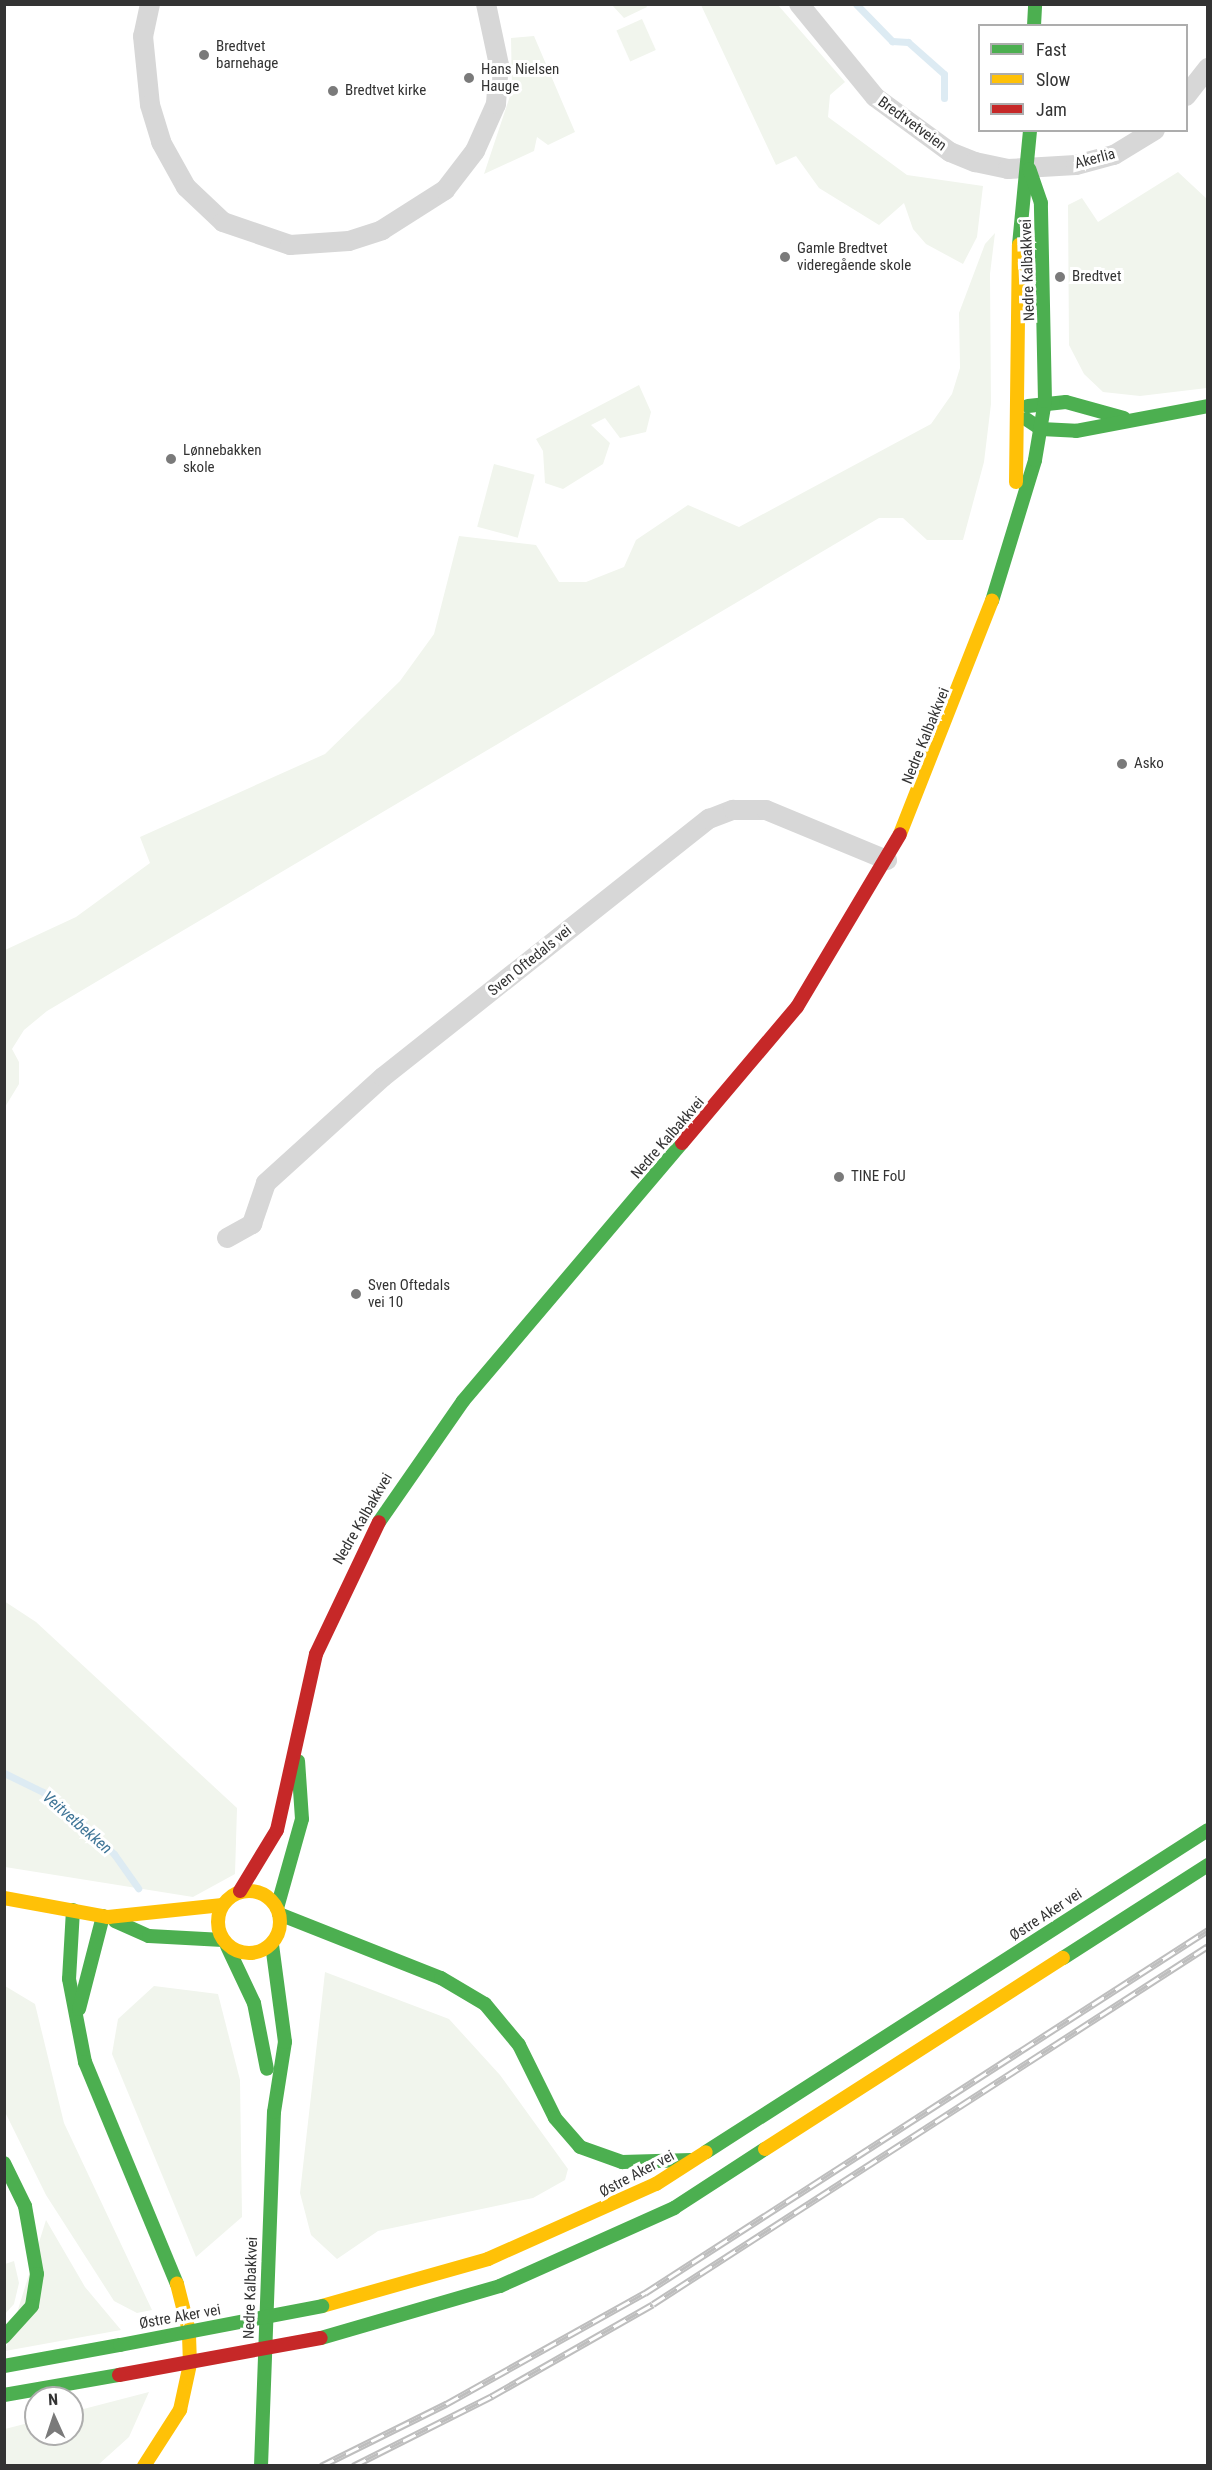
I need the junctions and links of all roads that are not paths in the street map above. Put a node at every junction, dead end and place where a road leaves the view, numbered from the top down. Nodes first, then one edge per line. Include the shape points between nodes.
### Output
1 (150, 4) edge
2 (486, 4) edge
3 (799, 4) edge
4 (1035, 4) edge
5 (1034, 24) edge
6 (1208, 68) edge
7 (1188, 93) edge
8 (1030, 132) edge
9 (1151, 132) edge
10 (1029, 169) junction
11 (1045, 401) junction
12 (1208, 406) edge
13 (1020, 412) junction
14 (1126, 418) junction
15 (1041, 429) junction
16 (1016, 512) junction
17 (886, 860) junction
18 (227, 1238) dead end
19 (298, 1754) junction
20 (1208, 1830) edge
21 (1208, 1865) edge
22 (240, 1892) junction
23 (4, 1898) edge
24 (222, 1905) junction
25 (73, 1910) junction
26 (278, 1911) junction
27 (106, 1916) junction
28 (225, 1943) junction
29 (272, 1944) junction
30 (79, 2009) junction
31 (274, 2112) junction
32 (699, 2159) junction
33 (4, 2163) edge
34 (4, 2337) edge
35 (4, 2366) edge
36 (4, 2395) edge
37 (144, 2466) edge
38 (261, 2466) edge

1 - 2 street via 143,36 150,105 161,142 186,187 223,222 290,244 349,241 382,230 445,190 475,151 496,104 499,65
3 - 10 street, Bredtvetveien via 875,98 917,130 975,162
4 - 5 main road
6 - 7 street
8 - 10 main road, Nedre Kalbakkvei
9 - 10 street, Akerlia via 1097,161
10 - 11 main road, Nedre Kalbakkvei via 1043,222
10 - 13 main road, Nedre Kalbakkvei via 1020,203
11 - 13 main road
11 - 14 main road
11 - 15 main road, Nedre Kalbakkvei
12 - 14 main road
13 - 15 main road
13 - 16 main road, Nedre Kalbakkvei
14 - 15 main road via 1076,431
15 - 16 main road, Nedre Kalbakkvei via 1031,477
16 - 17 main road, Nedre Kalbakkvei via 953,716
17 - 18 street, Sven Oftedals vei via 766,810 733,810 709,819 383,1077 266,1183 252,1224
17 - 19 main road, Nedre Kalbakkvei via 797,1007 463,1401 387,1506 316,1654
19 - 22 main road, Nedre Kalbakkvei via 272,1844
19 - 26 main road, Nedre Kalbakkvei via 302,1819
20 - 32 main road, Østre Aker vei
21 - 36 main road, bridge via 674,2208 500,2286 321,2338
22 - 24 main road
22 - 26 main road via 262,1893
23 - 25 main road
24 - 27 main road
24 - 28 main road via 217,1923
25 - 27 main road
25 - 30 main road via 69,1979
26 - 29 main road
26 - 32 main road via 441,1978 485,2004 514,2038 558,2124 580,2147 622,2162
27 - 28 main road via 149,1936
27 - 30 main road
28 - 29 main road via 250,1954
28 - 31 main road, Nedre Kalbakkvei via 265,2042
29 - 31 main road, Nedre Kalbakkvei via 285,2042
30 - 37 main road via 92,2085 168,2259 189,2331 190,2364 180,2410
31 - 38 main road, Nedre Kalbakkvei
32 - 35 main road, Østre Aker vei, bridge via 535,2241 439,2276 322,2306
33 - 34 main road via 25,2205 36,2259 36,2291 25,2317

